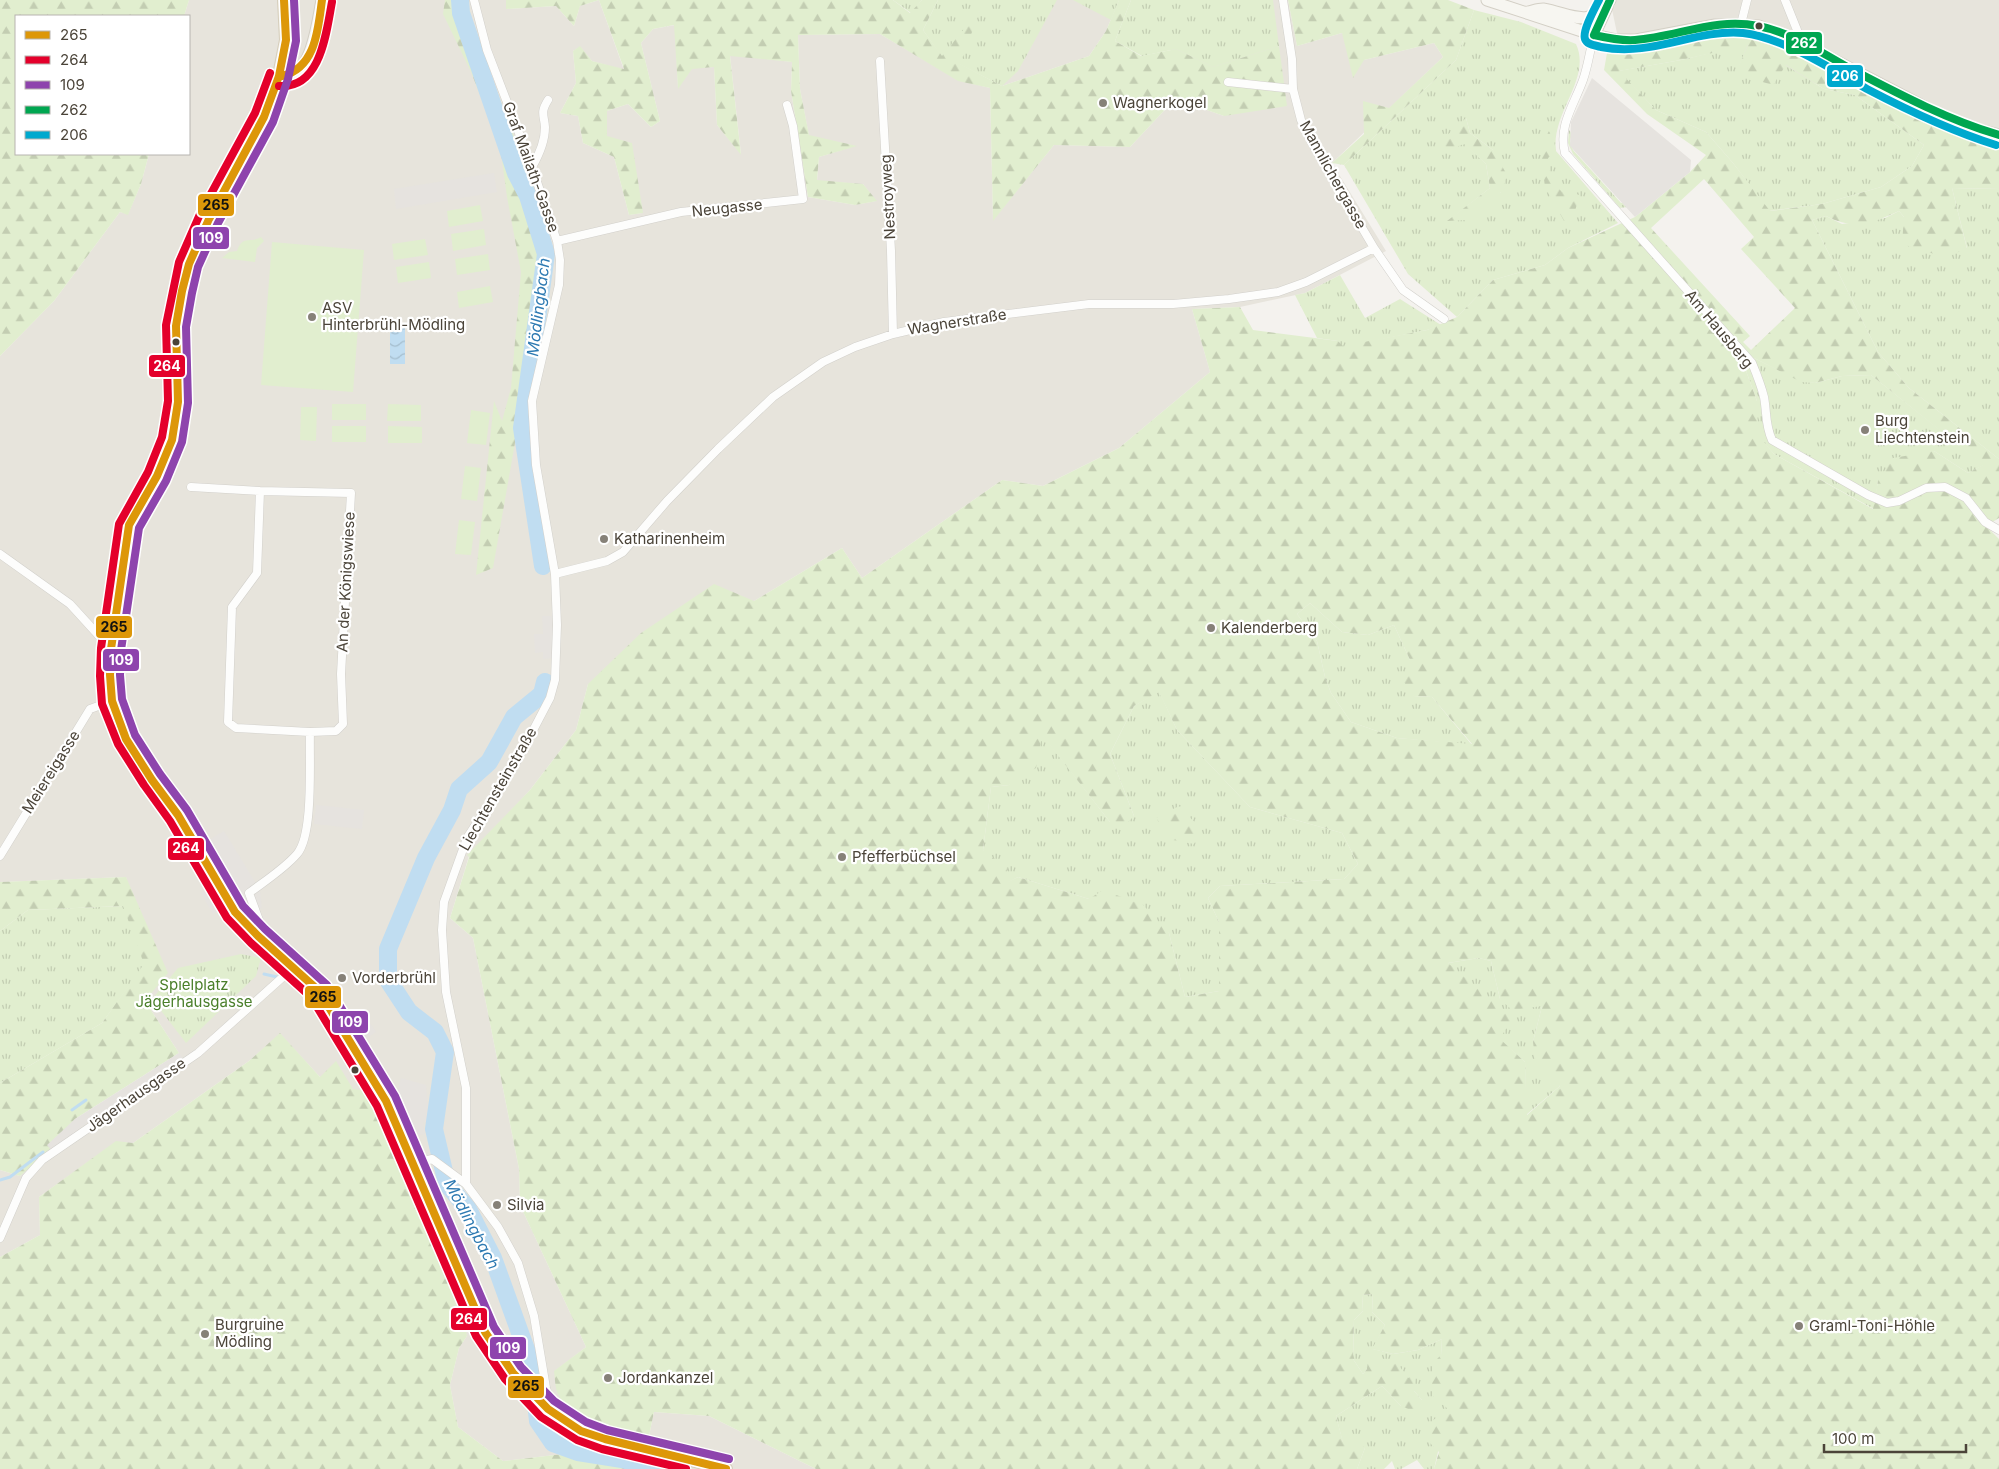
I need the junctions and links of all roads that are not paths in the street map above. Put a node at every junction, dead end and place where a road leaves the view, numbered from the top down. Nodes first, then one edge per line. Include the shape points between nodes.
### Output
1 (284, 0) edge
2 (322, 0) edge
3 (474, 0) edge
4 (1283, 0) edge
5 (1487, 0) edge
6 (1610, 0) edge
7 (1747, 0) edge
8 (1784, 0) edge
9 (1526, 12) junction
10 (1741, 24) junction
11 (1594, 35) junction
12 (1792, 40) junction
13 (880, 61) dead end
14 (279, 76) junction
15 (1228, 82) dead end
16 (1293, 89) junction
17 (548, 100) dead end
18 (787, 105) dead end
19 (1999, 135) edge
20 (532, 166) junction
21 (557, 241) junction
22 (1374, 248) junction
23 (1444, 319) dead end
24 (893, 334) junction
25 (192, 487) dead end
26 (260, 491) junction
27 (1998, 528) edge
28 (0, 554) edge
29 (555, 574) junction
30 (111, 648) junction
31 (112, 701) junction
32 (310, 732) junction
33 (0, 856) edge
34 (258, 936) junction
35 (294, 967) junction
36 (414, 1163) junction
37 (466, 1184) junction
38 (0, 1238) edge
39 (549, 1409) junction
40 (726, 1469) edge

1 - 14 main road via 286,40
2 - 14 main road via 307,61 291,76
3 - 20 street, Graf Mailath-Gasse via 487,50
4 - 16 street, Mannlichergasse
5 - 9 main road
6 - 9 main road via 1594,15 1584,18 1541,9
6 - 11 main road
7 - 10 street
8 - 12 street via 1797,30
9 - 11 main road
10 - 11 main road via 1716,25 1636,40
10 - 12 main road via 1759,26
11 - 27 street, Am Hausberg via 1584,80 1565,123 1562,141 1565,153 1752,364 1761,384 1767,429 1772,440 1887,503 1926,488 1945,487 1966,498 1985,522
12 - 19 main road via 1942,116
13 - 24 street, Nestroyweg
14 - 30 main road via 264,118 209,219 189,264 176,326 178,402 172,440 157,476 129,525
15 - 16 street
16 - 22 street, Mannlichergasse via 1301,120 1312,143
17 - 20 street via 542,110 545,128 540,154
18 - 21 street, Neugasse via 803,199 681,212
20 - 21 street, Graf Mailath-Gasse
21 - 29 street, Graf Mailath-Gasse via 559,284 532,400 536,465
22 - 23 street, Mannlichergasse via 1402,290
22 - 24 street, Wagnerstraße via 1306,282 1278,292 1173,304 1089,304 944,322
24 - 29 street, Wagnerstraße via 824,362 773,397 686,481 623,552 607,561
25 - 26 street, An der Königswiese
26 - 32 street, An der Königswiese via 258,573 232,607 228,722 236,728
26 - 32 street, An der Königswiese via 350,493 341,674 343,724 336,731
28 - 30 street via 70,604
29 - 37 street, Liechtensteinstraße via 557,666 550,698 517,761 467,838 444,902 442,930 446,992 466,1088
30 - 31 main road
31 - 33 street, Meiereigasse via 90,709
31 - 34 main road via 126,739 178,815 235,912
32 - 34 street via 308,816 302,846 291,860 249,893 260,923
34 - 35 main road
35 - 36 main road via 319,991 337,1018 386,1101
35 - 38 street, Jägerhausgasse via 198,1053 42,1160 26,1178
36 - 37 street via 432,1160
36 - 39 main road via 485,1332 518,1380
37 - 39 street via 498,1226 518,1264 534,1316
39 - 40 main road via 576,1429 610,1441

